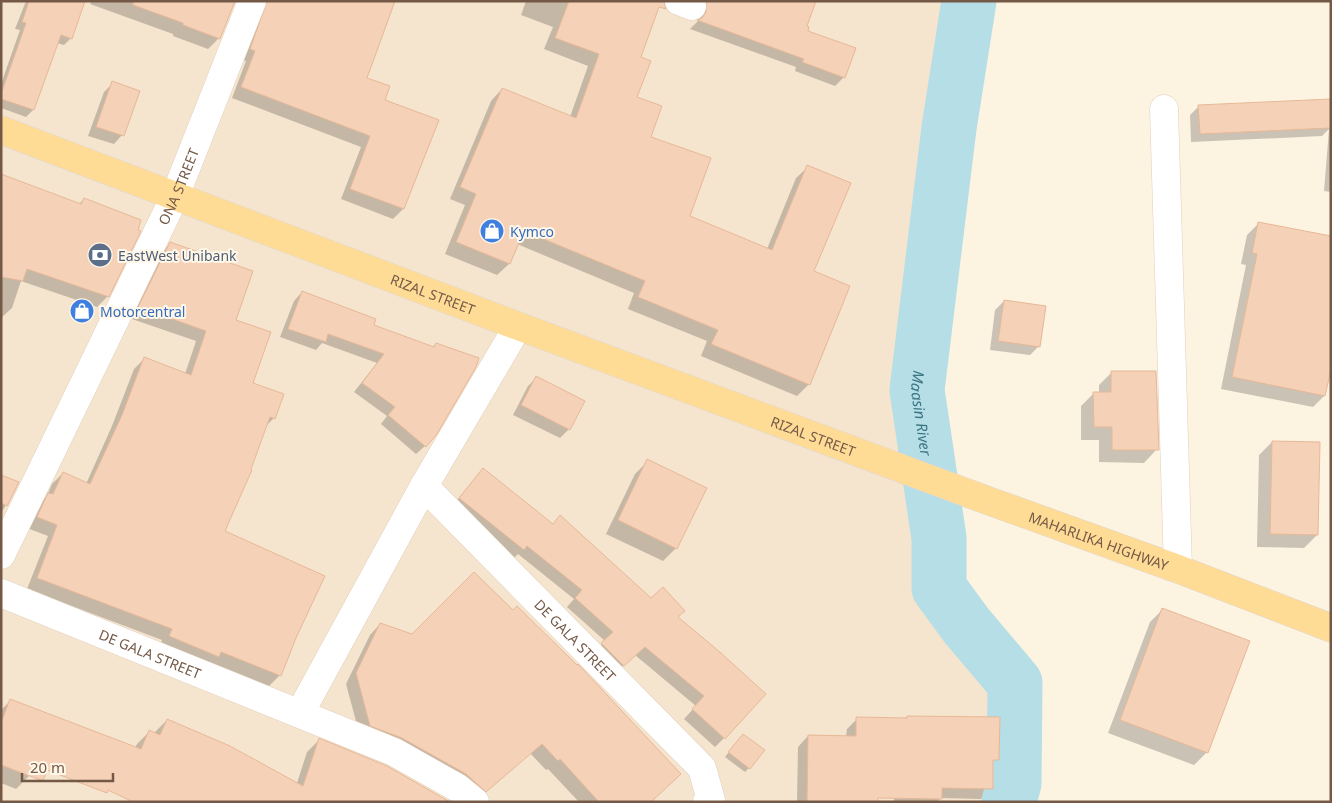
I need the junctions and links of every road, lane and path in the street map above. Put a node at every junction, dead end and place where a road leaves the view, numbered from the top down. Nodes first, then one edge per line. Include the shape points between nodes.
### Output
1 (252, 1) edge
2 (1164, 109) dead end
3 (1, 130) edge
4 (175, 196) junction
5 (518, 326) junction
6 (868, 456) joint
7 (424, 486) junction
8 (1, 555) edge
9 (1178, 569) junction
10 (1, 593) edge
11 (1331, 628) edge
12 (300, 713) junction
13 (475, 802) edge
14 (707, 802) edge

1 - 4 street, ONA STREET
2 - 9 street
3 - 4 main road, RIZAL STREET
4 - 5 main road, RIZAL STREET
4 - 8 street, ONA STREET
5 - 6 main road, RIZAL STREET
5 - 7 street
6 - 9 main road, MAHARLIKA HIGHWAY
7 - 12 street
7 - 14 street, DE GALA STREET via 702,768 711,800
9 - 11 main road, MAHARLIKA HIGHWAY
10 - 12 street, DE GALA STREET
12 - 13 street, DE GALA STREET via 394,752 458,788

